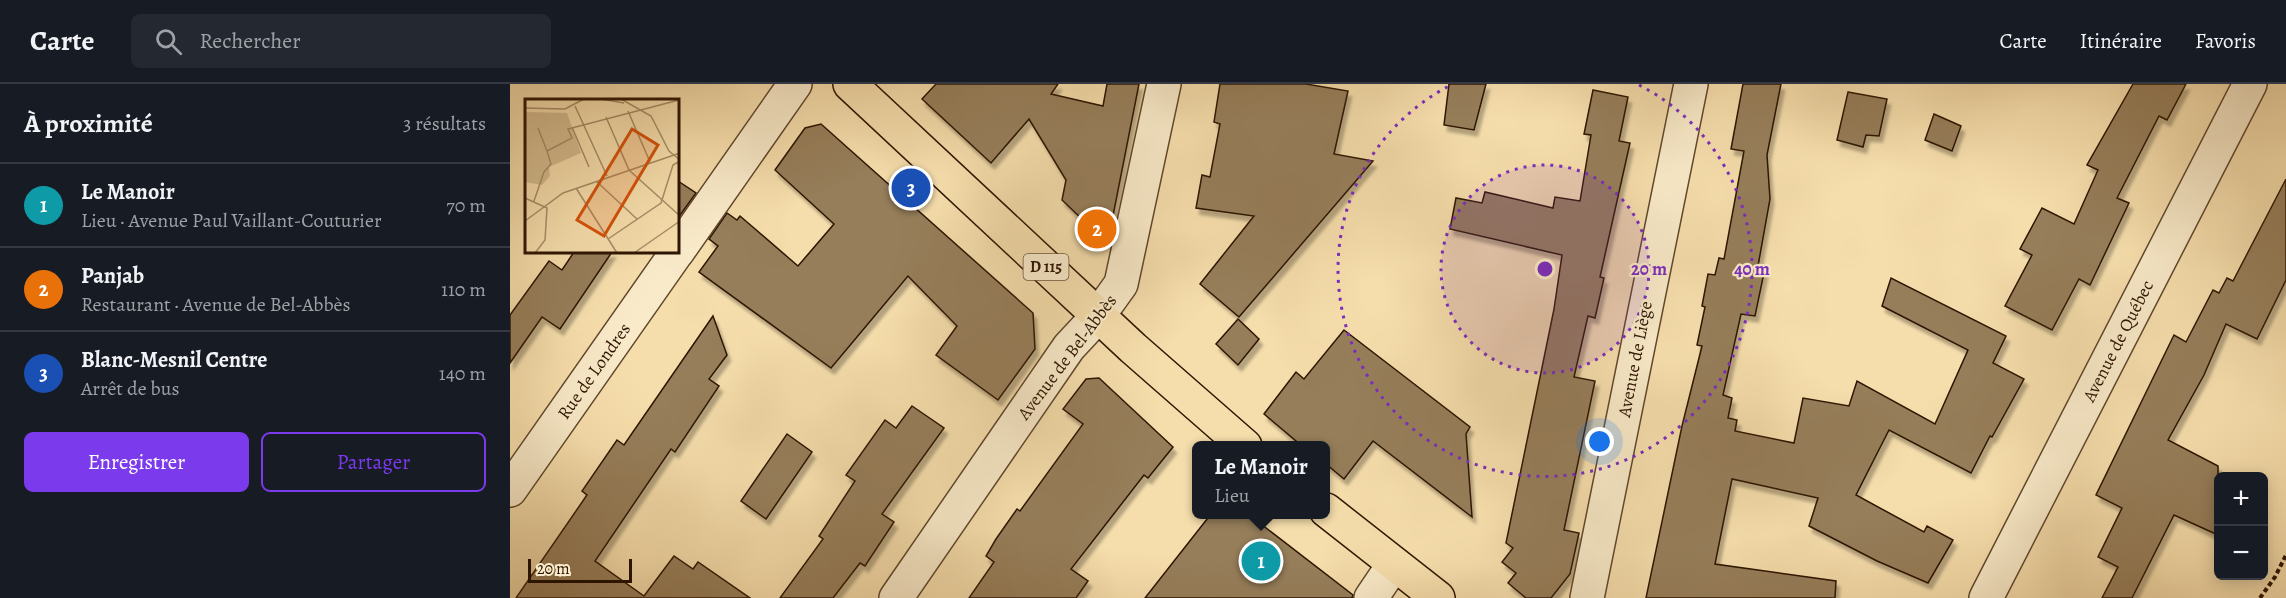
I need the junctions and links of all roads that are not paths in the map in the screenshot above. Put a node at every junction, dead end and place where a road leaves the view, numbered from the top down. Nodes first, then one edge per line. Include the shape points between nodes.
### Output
1 (795, 84) edge
2 (850, 84) edge
3 (1164, 84) edge
4 (1691, 84) edge
5 (2250, 84) edge
6 (680, 248) edge
7 (676, 254) edge
8 (1098, 316) junction
9 (1239, 441) edge
10 (510, 490) edge
11 (1330, 513) edge
12 (1394, 564) junction
13 (896, 598) edge
14 (1371, 598) edge
15 (1438, 598) edge
16 (1587, 598) edge
17 (1986, 598) edge

1 - 6 street, Rue de Londres
2 - 8 main road, D 115
3 - 8 street, Avenue de Bel-Abbès via 1121,284
4 - 16 street, Avenue de Liège
5 - 17 street, Avenue de Québec
7 - 10 street, Rue de Londres
8 - 9 main road, D 115
8 - 13 street, Avenue de Bel-Abbès via 1069,347
11 - 12 main road
12 - 14 street
12 - 15 main road

